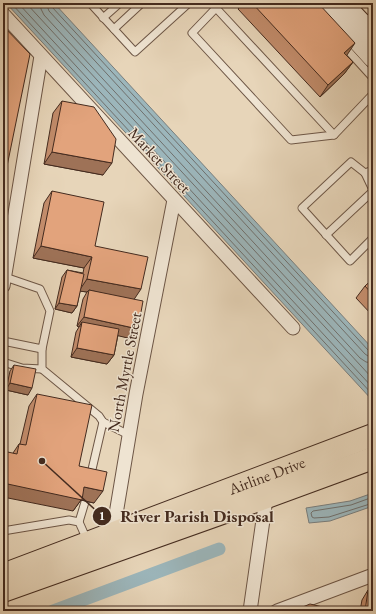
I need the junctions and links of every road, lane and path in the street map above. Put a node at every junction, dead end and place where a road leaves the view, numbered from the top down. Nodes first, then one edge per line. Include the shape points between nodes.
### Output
1 (90, 3) edge
2 (120, 3) edge
3 (142, 3) edge
4 (189, 3) edge
5 (322, 3) edge
6 (343, 3) edge
7 (219, 6) edge
8 (3, 14) edge
9 (104, 18) junction
10 (370, 25) edge
11 (114, 29) junction
12 (338, 41) edge
13 (41, 56) junction
14 (368, 63) edge
15 (352, 64) edge
16 (373, 78) edge
17 (373, 94) edge
18 (334, 135) junction
19 (373, 170) edge
20 (365, 173) junction
21 (373, 190) edge
22 (174, 200) junction
23 (326, 235) junction
24 (373, 238) edge
25 (4, 281) edge
26 (292, 328) dead end
27 (3, 341) edge
28 (42, 349) junction
29 (3, 362) edge
30 (42, 369) junction
31 (103, 422) junction
32 (129, 435) junction
33 (373, 435) edge
34 (373, 458) edge
35 (266, 475) junction
36 (90, 482) edge
37 (267, 497) junction
38 (85, 502) edge
39 (79, 522) junction
40 (3, 531) edge
41 (88, 542) junction
42 (113, 542) junction
43 (3, 574) edge
44 (373, 575) edge
45 (3, 591) edge
46 (250, 611) edge
47 (277, 611) edge

1 - 9 lane
2 - 9 lane
3 - 11 lane
4 - 11 lane via 135,52
5 - 14 main road
6 - 10 main road
7 - 18 lane
7 - 18 lane via 192,33 291,140
8 - 13 street, Market Street
9 - 11 lane
12 - 14 lane
13 - 22 street, Market Street
13 - 25 street
14 - 15 lane
14 - 16 lane
17 - 18 lane
19 - 20 lane
20 - 21 lane
20 - 23 lane via 351,162 302,208
21 - 23 lane
22 - 26 street, Market Street
22 - 32 street, North Myrtle Street
23 - 24 lane via 350,261
25 - 28 lane via 40,289 50,311
27 - 28 lane
28 - 30 lane
29 - 30 lane via 22,368
30 - 31 lane
31 - 32 lane
31 - 36 lane
32 - 42 street, North Myrtle Street
33 - 35 highway, Airline Drive
34 - 37 highway, Airline Drive
35 - 37 street
35 - 42 highway, Airline Drive
37 - 42 highway, Airline Drive
37 - 46 street
38 - 39 lane
39 - 40 lane via 69,520
39 - 41 lane
41 - 42 highway, Airline Drive
41 - 43 highway, Airline Drive
42 - 45 highway, Airline Drive
44 - 47 street

